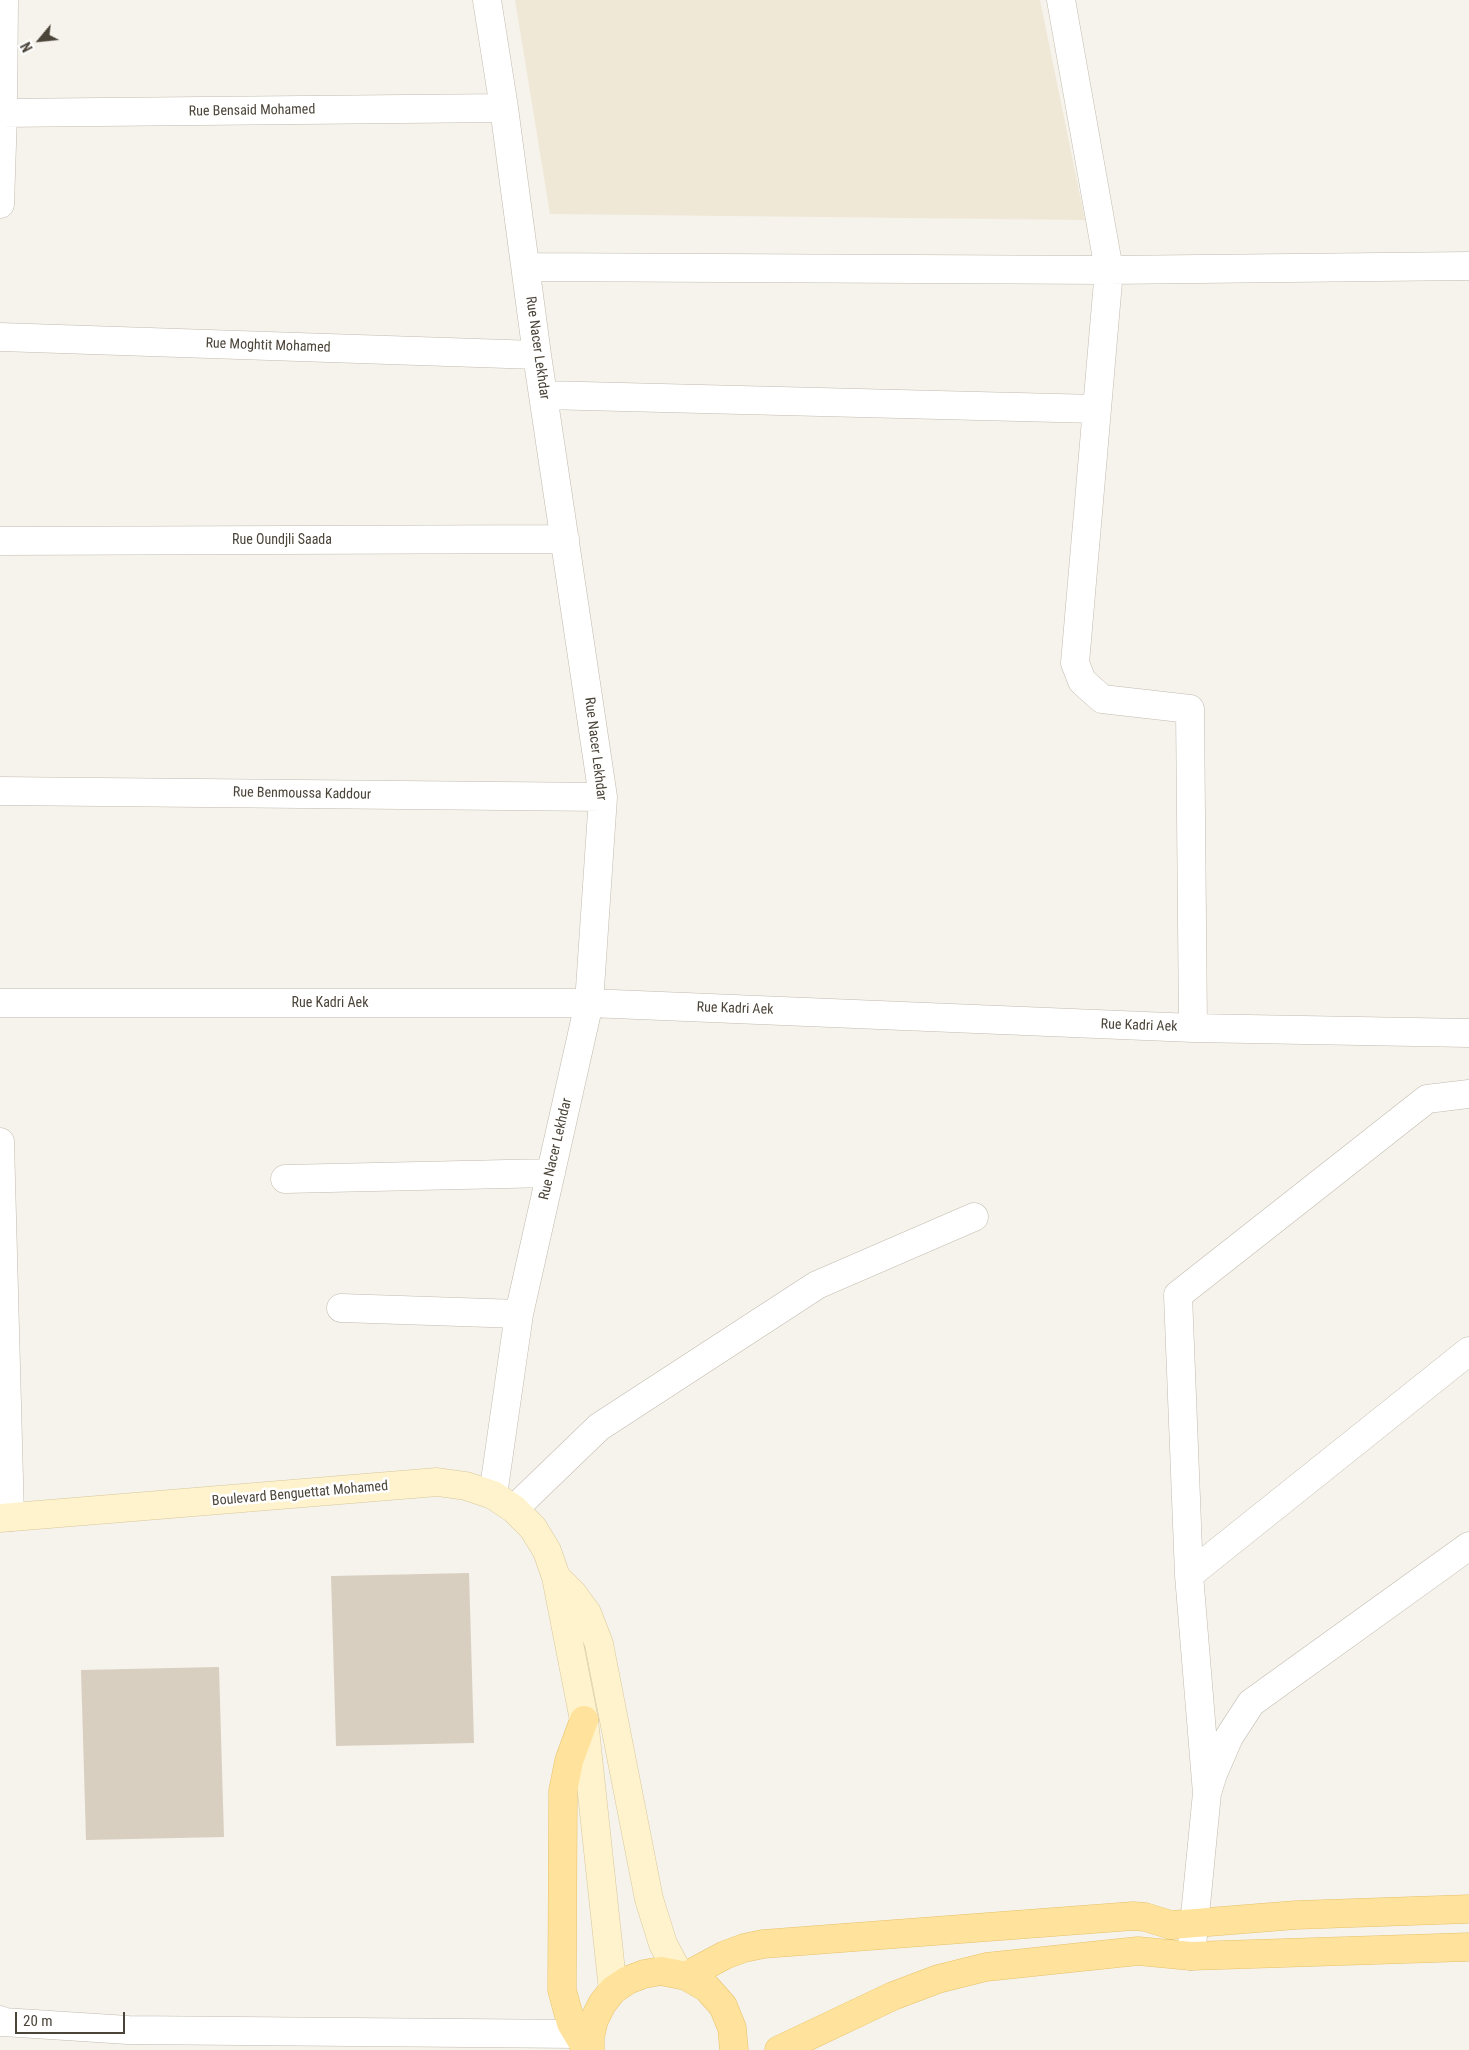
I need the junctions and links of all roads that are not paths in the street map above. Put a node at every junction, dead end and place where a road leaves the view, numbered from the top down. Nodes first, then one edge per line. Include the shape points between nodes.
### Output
1 (4, 0) edge
2 (487, 0) edge
3 (1061, 0) edge
4 (504, 108) junction
5 (2, 113) edge
6 (0, 204) edge
7 (1469, 266) edge
8 (526, 267) junction
9 (1109, 270) junction
10 (0, 337) edge
11 (537, 355) junction
12 (543, 395) junction
13 (1097, 409) junction
14 (565, 539) junction
15 (0, 541) edge
16 (0, 791) edge
17 (603, 797) junction
18 (0, 1003) edge
19 (589, 1003) junction
20 (1193, 1028) junction
21 (1469, 1033) edge
22 (1469, 1094) edge
23 (0, 1142) edge
24 (551, 1173) junction
25 (285, 1179) dead end
26 (974, 1217) dead end
27 (341, 1308) dead end
28 (519, 1314) junction
29 (1469, 1351) edge
30 (503, 1502) junction
31 (5, 1518) edge
32 (1469, 1546) edge
33 (1188, 1575) junction
34 (556, 1577) junction
35 (584, 1720) junction
36 (1207, 1792) junction
37 (1469, 1909) edge
38 (1194, 1922) junction
39 (1469, 1946) edge
40 (1191, 1956) junction
41 (682, 1975) junction
42 (613, 1990) junction
43 (0, 2020) edge
44 (585, 2045) edge
45 (734, 2050) edge
46 (779, 2050) edge

1 - 5 street
2 - 4 street, Rue Nacer Lekhdar
3 - 9 street
4 - 5 street, Rue Bensaid Mohamed
4 - 8 street, Rue Nacer Lekhdar
5 - 6 street
7 - 9 street
8 - 9 street
8 - 11 street, Rue Nacer Lekhdar
9 - 13 street
10 - 11 street, Rue Moghtit Mohamed
11 - 12 street, Rue Nacer Lekhdar
12 - 13 street
12 - 14 street, Rue Nacer Lekhdar
13 - 20 street via 1075,663 1082,681 1102,699 1190,709
14 - 15 street, Rue Oundjli Saada
14 - 17 street, Rue Nacer Lekhdar
16 - 17 street, Rue Benmoussa Kaddour
17 - 19 street, Rue Nacer Lekhdar
18 - 19 street, Rue Kadri Aek
19 - 20 street, Rue Kadri Aek
19 - 24 street, Rue Nacer Lekhdar
20 - 21 street, Rue Kadri Aek
22 - 33 street via 1428,1099 1178,1295
23 - 31 street
24 - 25 street
24 - 28 street, Rue Nacer Lekhdar
26 - 30 street via 817,1285 599,1427
27 - 28 street
28 - 30 street, Rue Nacer Lekhdar
29 - 33 street
30 - 31 main road, Boulevard Benguettat Mohamed via 466,1486 437,1482
30 - 34 main road, Boulevard Benguettat Mohamed via 533,1528 547,1551
32 - 36 street via 1251,1703 1229,1737
33 - 36 street
34 - 35 main road, Boulevard Benguettat Mohamed
34 - 41 main road via 587,1613 599,1644 649,1899 663,1944
35 - 42 main road, Boulevard Benguettat Mohamed
35 - 44 main road via 568,1761 563,1791 562,1990 571,2023
36 - 38 street
37 - 38 main road
38 - 40 street
38 - 41 main road via 1171,1925 1133,1916 763,1944 725,1955
39 - 40 main road
40 - 46 main road via 1138,1951 986,1967 938,1979 893,1996
41 - 42 main road via 661,1971 644,1974
41 - 45 main road via 707,1988 724,2006 732,2028
42 - 44 main road via 602,2004
43 - 44 street via 128,2030

